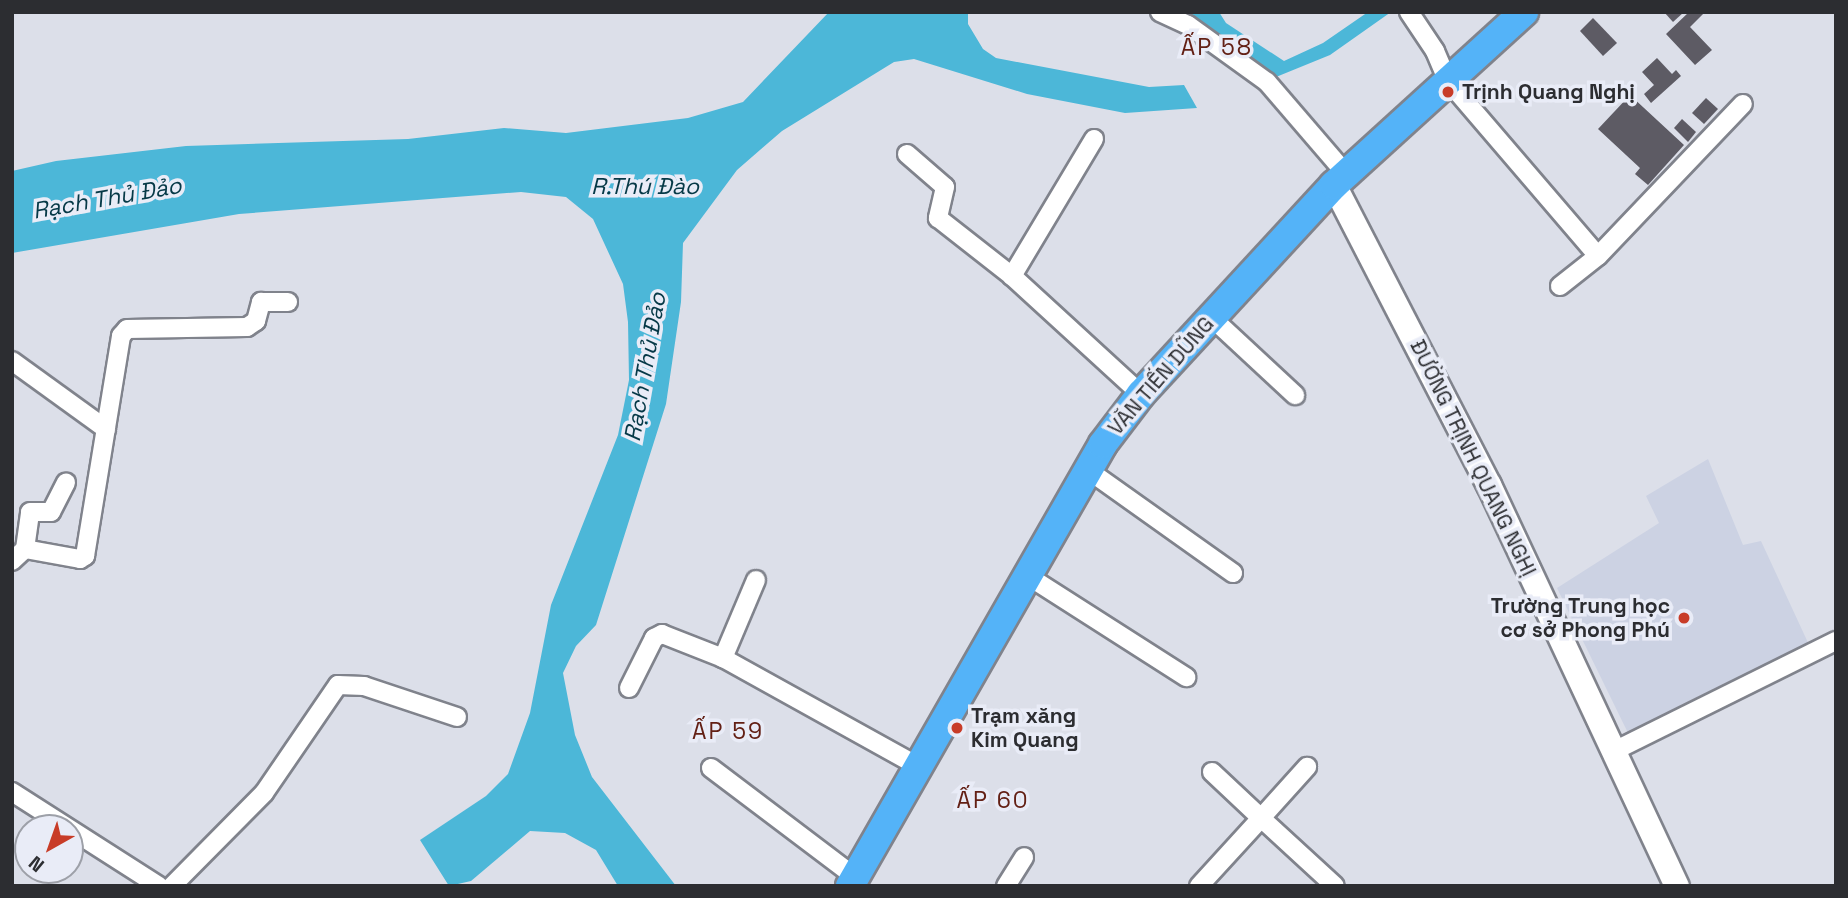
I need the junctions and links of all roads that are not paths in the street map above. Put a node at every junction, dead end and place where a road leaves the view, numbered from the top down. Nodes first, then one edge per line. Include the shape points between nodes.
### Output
1 (1160, 12) edge
2 (1409, 12) edge
3 (1524, 12) edge
4 (1448, 81) junction
5 (1743, 104) dead end
6 (1094, 139) dead end
7 (907, 154) dead end
8 (1340, 179) junction
9 (1598, 256) junction
10 (1012, 276) junction
11 (1560, 286) dead end
12 (288, 302) dead end
13 (1211, 317) junction
14 (12, 361) edge
15 (1141, 394) junction
16 (1295, 395) dead end
17 (106, 429) junction
18 (1088, 470) junction
19 (66, 483) dead end
20 (19, 555) edge
21 (1233, 573) dead end
22 (1028, 576) junction
23 (756, 580) dead end
24 (1836, 641) edge
25 (723, 658) junction
26 (1186, 677) dead end
27 (629, 688) dead end
28 (457, 718) dead end
29 (1614, 751) junction
30 (920, 767) junction
31 (1307, 767) dead end
32 (711, 768) dead end
33 (1212, 772) dead end
34 (12, 792) edge
35 (1261, 818) junction
36 (1024, 857) dead end
37 (852, 881) edge
38 (159, 886) edge
39 (172, 886) edge
40 (1006, 886) edge
41 (1199, 886) edge
42 (1335, 886) edge
43 (1677, 886) edge

1 - 8 street via 1188,25 1267,82
2 - 4 street
3 - 4 highway, VĂN TIẾN DŨNG
4 - 8 highway, VĂN TIẾN DŨNG
4 - 9 street
5 - 9 street
6 - 10 street
7 - 10 street via 944,187 938,218
8 - 13 highway, VĂN TIẾN DŨNG
8 - 29 main road, ĐƯỜNG TRỊNH QUANG NGHỊ
9 - 11 street
10 - 15 street
12 - 17 street via 261,302 256,321 247,327 127,329 121,336
13 - 15 highway, VĂN TIẾN DŨNG
13 - 16 street
14 - 17 street
15 - 18 highway, VĂN TIẾN DŨNG
17 - 20 street via 85,556
18 - 21 street
18 - 22 highway, VĂN TIẾN DŨNG
19 - 20 street via 51,512 30,512
22 - 26 street
22 - 30 highway, VĂN TIẾN DŨNG
23 - 25 street
24 - 29 street
25 - 27 street via 662,634 654,638
25 - 30 street
28 - 39 street via 344,683 333,690 264,793
29 - 43 main road, ĐƯỜNG TRỊNH QUANG NGHỊ
30 - 37 highway, VĂN TIẾN DŨNG
31 - 35 street
32 - 37 street
33 - 35 street
34 - 38 street
35 - 41 street
35 - 42 street
36 - 40 street

